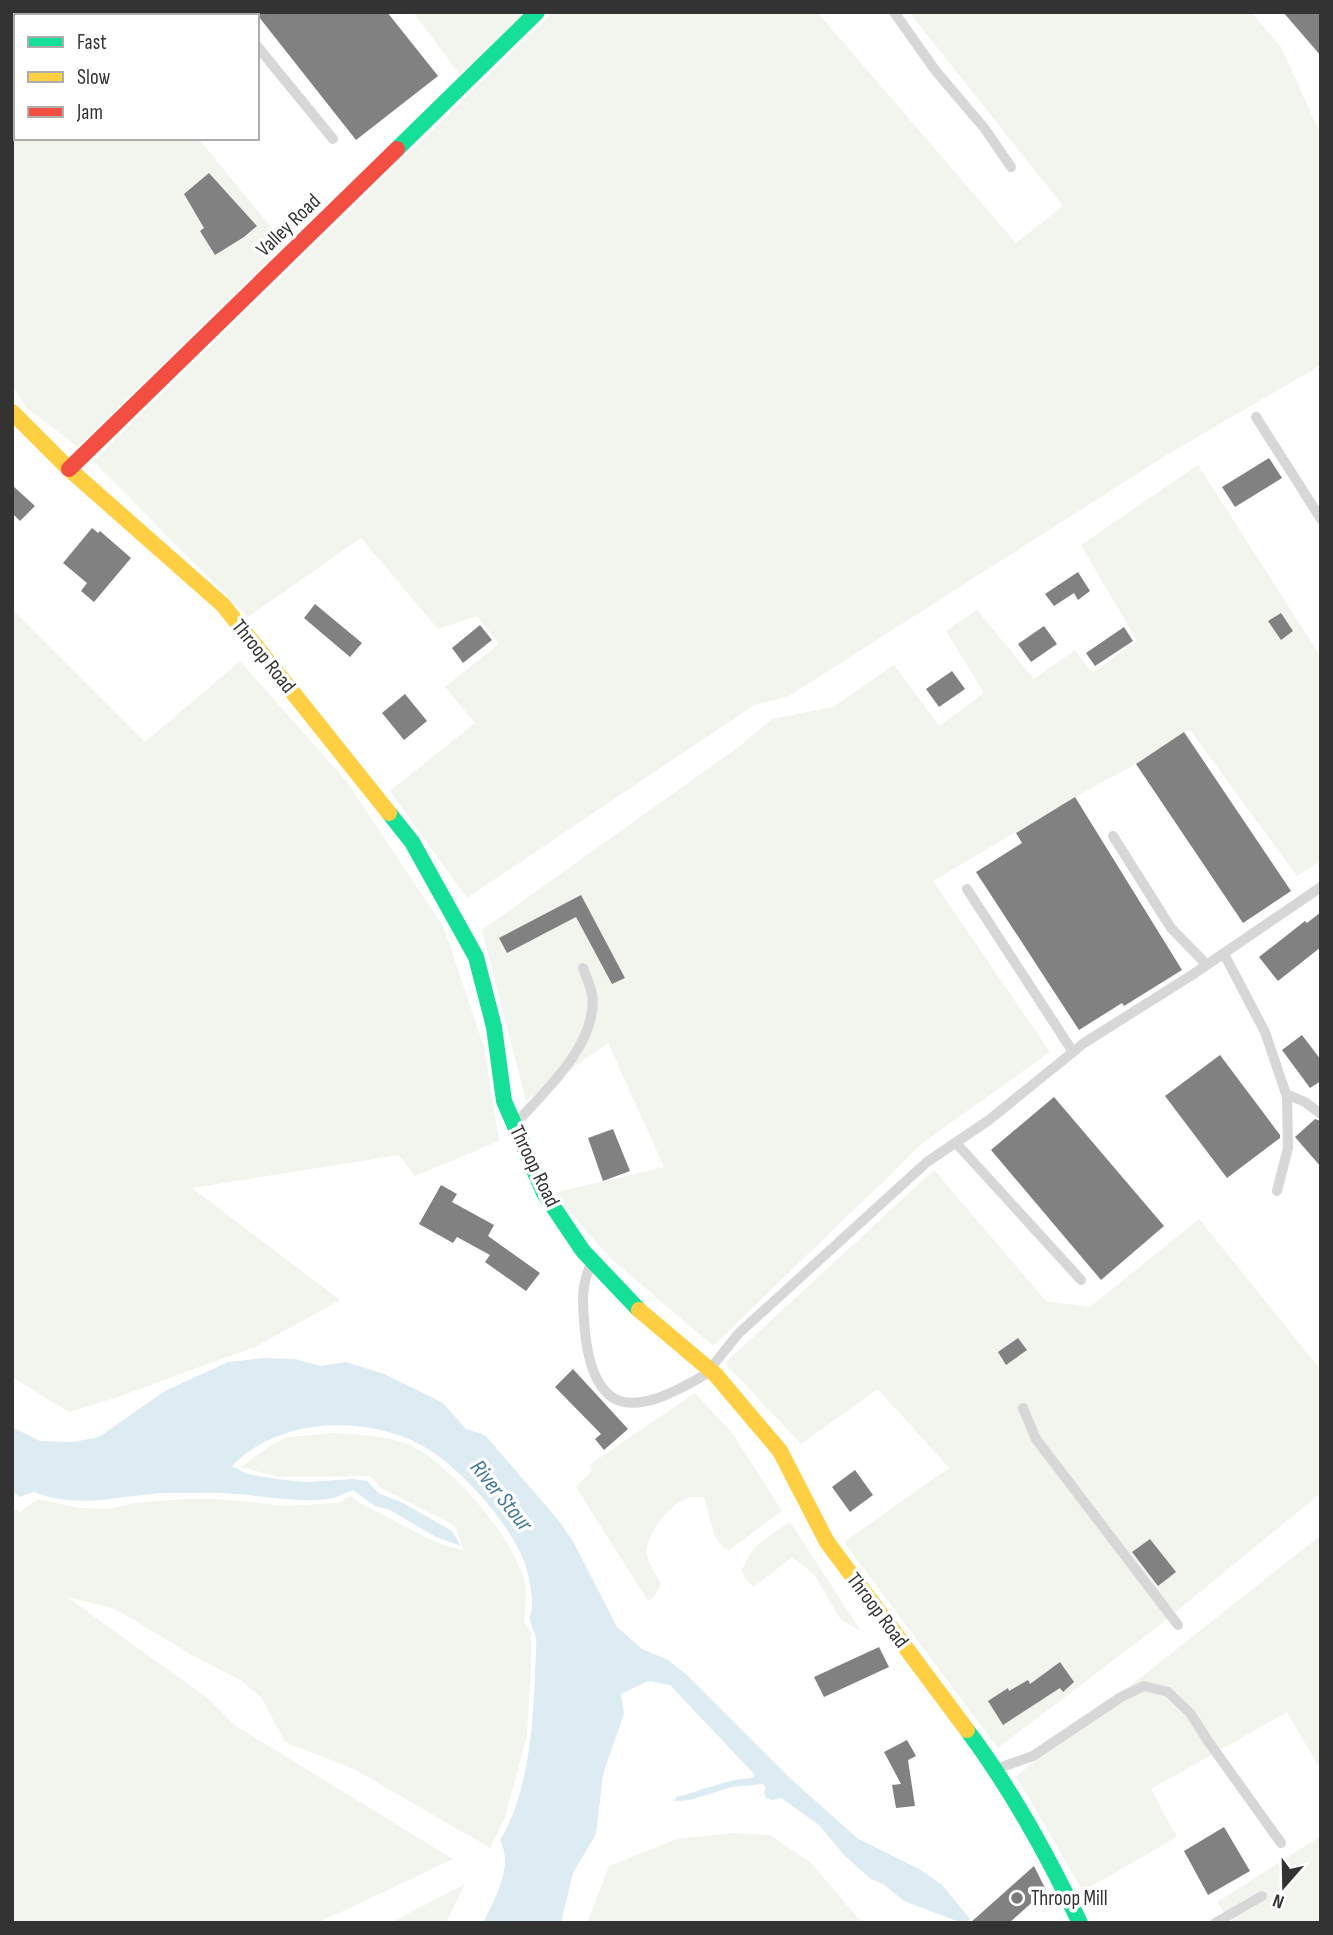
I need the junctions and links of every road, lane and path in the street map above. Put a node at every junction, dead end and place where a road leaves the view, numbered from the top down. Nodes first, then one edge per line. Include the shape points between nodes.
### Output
1 (537, 12) edge
2 (894, 12) edge
3 (259, 48) edge
4 (333, 139) dead end
5 (1011, 167) dead end
6 (12, 412) edge
7 (1256, 417) dead end
8 (69, 469) junction
9 (1321, 519) edge
10 (1113, 836) dead end
11 (1321, 887) edge
12 (967, 889) dead end
13 (1224, 954) junction
14 (1207, 965) junction
15 (583, 968) dead end
16 (1073, 1052) junction
17 (1286, 1094) junction
18 (1321, 1114) edge
19 (515, 1125) junction
20 (956, 1143) junction
21 (1277, 1191) dead end
22 (593, 1261) junction
23 (1081, 1280) dead end
24 (710, 1370) junction
25 (1023, 1408) dead end
26 (1178, 1625) dead end
27 (995, 1769) junction
28 (1281, 1843) dead end
29 (1262, 1896) dead end
30 (1080, 1923) edge
31 (1215, 1923) edge

1 - 8 street, Valley Road
2 - 5 lane
3 - 4 lane
6 - 8 street, Throop Road
7 - 9 lane
8 - 19 street, Throop Road via 223,605 412,842 476,957 494,1027 504,1101
10 - 14 lane via 1171,928
11 - 13 lane
12 - 16 lane
13 - 14 lane
13 - 17 lane via 1265,1032
14 - 16 lane
15 - 19 lane via 592,994 584,1038 550,1087
16 - 20 lane
17 - 18 lane
17 - 21 lane via 1289,1148
19 - 22 street, Throop Road via 544,1193
20 - 23 lane
20 - 24 lane via 927,1162 738,1334
22 - 24 street, Throop Road via 648,1319
22 - 24 lane via 582,1291 588,1351 594,1375 613,1399 632,1404 654,1400
24 - 27 street, Throop Road via 780,1451 827,1542
25 - 26 lane via 1036,1439
27 - 28 lane via 1033,1756 1144,1686 1168,1692 1190,1713
27 - 30 street, Throop Road via 1048,1856
29 - 31 lane

